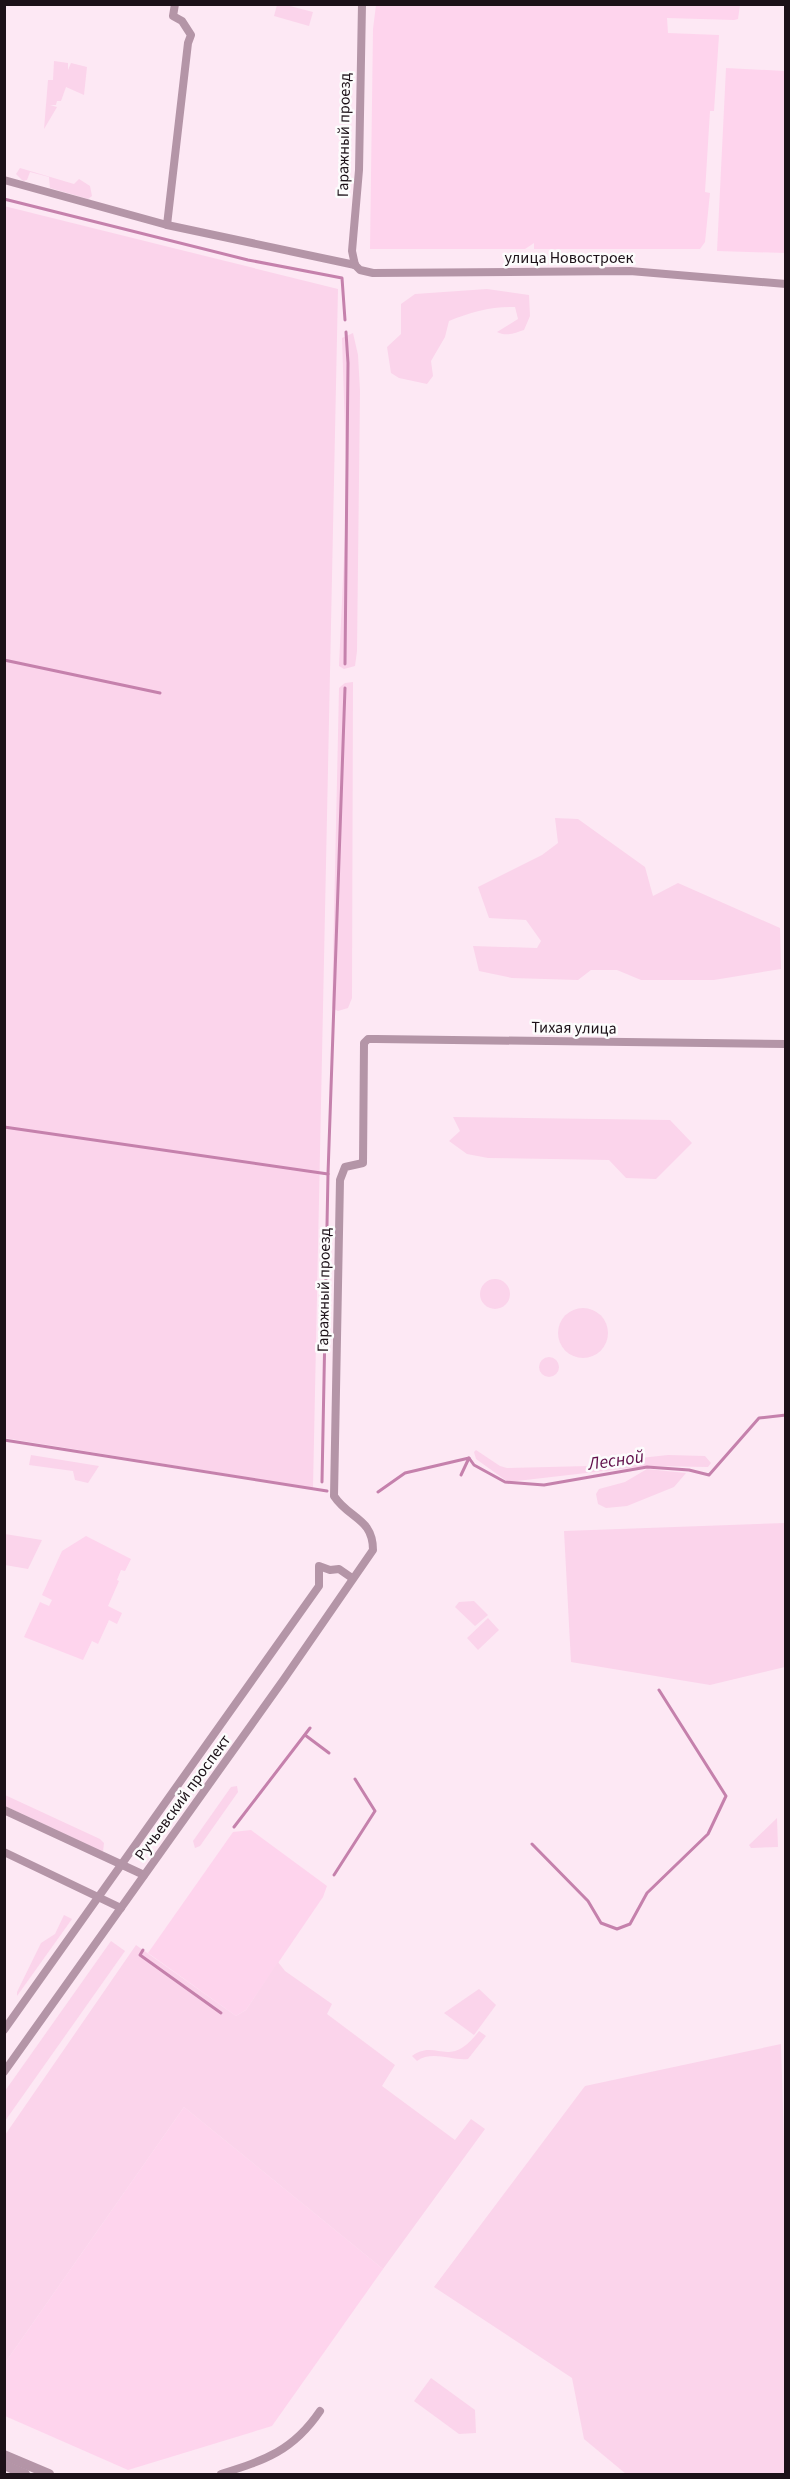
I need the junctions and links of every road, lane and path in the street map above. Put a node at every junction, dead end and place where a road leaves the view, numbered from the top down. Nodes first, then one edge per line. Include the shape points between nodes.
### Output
1 (175, 4) edge
2 (362, 4) edge
3 (4, 180) edge
4 (167, 225) junction
5 (355, 265) junction
6 (786, 284) edge
7 (364, 1043) joint
8 (786, 1044) edge
9 (373, 1536) joint
10 (352, 1578) junction
11 (4, 1810) edge
12 (4, 1852) edge
13 (123, 1865) junction
14 (144, 1875) junction
15 (100, 1898) junction
16 (121, 1908) junction
17 (4, 2030) edge
18 (4, 2072) edge
19 (320, 2411) dead end
20 (4, 2455) edge
21 (4, 2465) edge
22 (26, 2475) edge
23 (49, 2475) edge
24 (221, 2475) edge

1 - 4 street via 173,16 182,21 191,35
2 - 5 street, Гаражный проезд via 359,170 352,251
3 - 4 street, улица Новостроек
4 - 5 street, улица Новостроек
5 - 6 street, улица Новостроек via 373,273 630,271
7 - 8 street, Тихая улица via 376,1039
7 - 9 street, Гаражный проезд via 363,1163 345,1167 340,1180 334,1496 367,1525
9 - 10 street, Ручьевский проспект via 373,1550
10 - 13 street via 339,1569 319,1566 319,1586
10 - 14 street, Ручьевский проспект
11 - 13 street
12 - 15 street
13 - 14 street
13 - 15 street
14 - 16 street, Ручьевский проспект
15 - 16 street
15 - 17 street
16 - 18 street, Ручьевский проспект
19 - 24 street via 307,2431 289,2446
20 - 23 street
21 - 22 street

